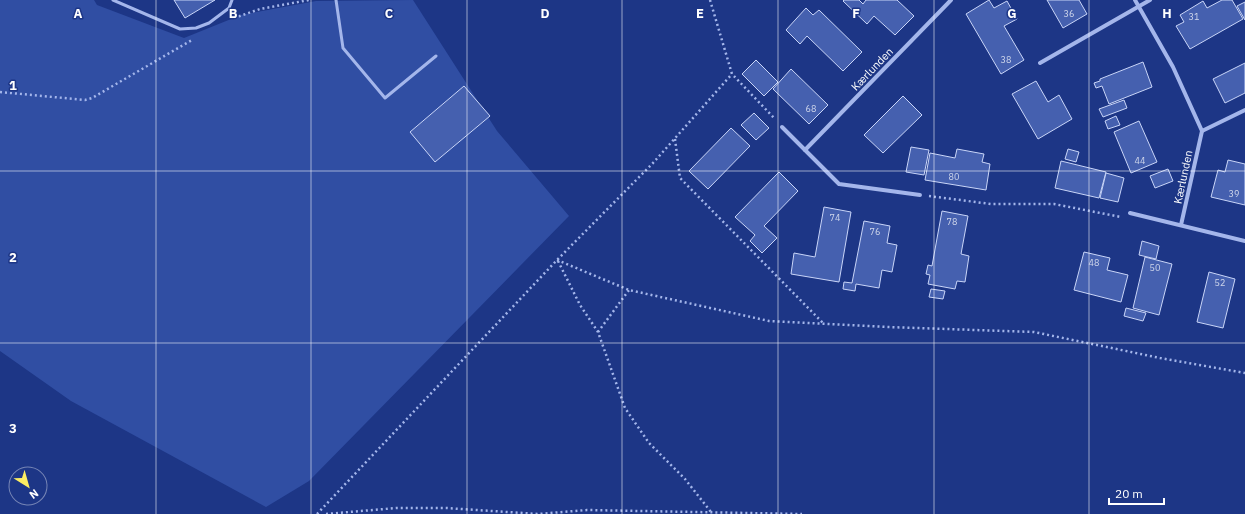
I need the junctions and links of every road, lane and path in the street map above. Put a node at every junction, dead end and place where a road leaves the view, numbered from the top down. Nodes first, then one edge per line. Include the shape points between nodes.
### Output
1 (113, 0) edge
2 (232, 0) edge
3 (309, 0) edge
4 (336, 0) edge
5 (710, 0) edge
6 (951, 0) edge
7 (1135, 0) edge
8 (1150, 0) edge
9 (1138, 7) junction
10 (229, 20) dead end
11 (195, 38) dead end
12 (436, 56) dead end
13 (1040, 63) dead end
14 (732, 74) junction
15 (0, 92) edge
16 (1245, 110) edge
17 (782, 127) joint
18 (1202, 132) junction
19 (675, 139) junction
20 (805, 150) junction
21 (920, 194) joint
22 (1130, 213) joint
23 (1181, 225) junction
24 (1245, 241) edge
25 (558, 260) junction
26 (629, 290) junction
27 (824, 324) junction
28 (598, 332) junction
29 (1245, 373) edge
30 (711, 512) junction
31 (317, 514) edge
32 (326, 514) edge
33 (802, 514) edge

1 - 2 lane via 180,29 196,28 209,23 229,8
3 - 10 path via 260,10
4 - 12 lane via 343,48 385,98
5 - 14 path
6 - 20 street, Kærlunden
7 - 9 street
8 - 9 street
9 - 13 street
9 - 18 street via 1173,67
11 - 15 path via 85,100
14 - 17 path
14 - 19 path
16 - 18 street
17 - 20 street
18 - 23 street, Kærlunden
19 - 25 path
19 - 27 path via 680,178
20 - 21 street via 838,184
21 - 22 path via 991,204 1054,204 1122,217
22 - 23 street
23 - 24 street
25 - 26 path
25 - 28 path via 580,305
25 - 31 path
26 - 27 path via 769,321
26 - 28 path
27 - 29 path via 1034,332
28 - 30 path via 625,408 649,442 685,479
30 - 32 path via 587,510 538,514 396,508
30 - 33 path

